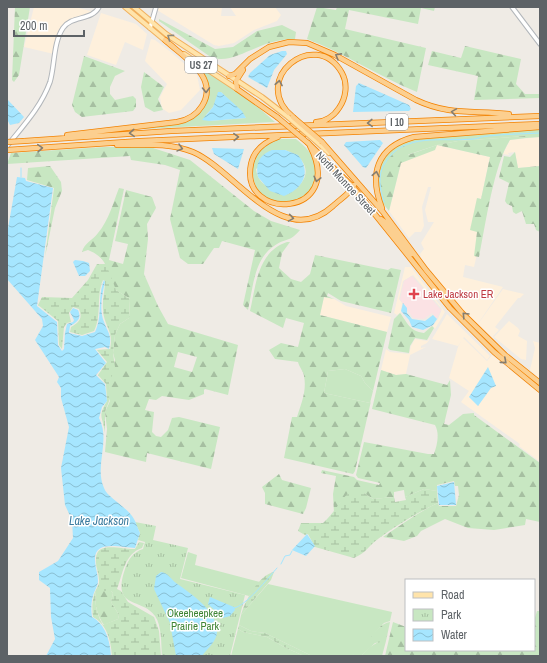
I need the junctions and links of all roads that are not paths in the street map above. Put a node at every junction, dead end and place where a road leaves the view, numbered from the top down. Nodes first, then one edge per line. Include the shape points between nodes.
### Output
1 (98, 7) edge
2 (125, 7) edge
3 (134, 7) edge
4 (156, 7) edge
5 (512, 7) edge
6 (154, 13) junction
7 (144, 15) junction
8 (152, 22) junction
9 (150, 28) junction
10 (165, 40) junction
11 (540, 42) edge
12 (262, 50) junction
13 (229, 76) junction
14 (236, 81) junction
15 (237, 89) junction
16 (521, 116) junction
17 (540, 116) edge
18 (290, 117) junction
19 (540, 124) edge
20 (274, 127) junction
21 (540, 127) edge
22 (283, 136) junction
23 (57, 138) junction
24 (7, 142) edge
25 (100, 143) junction
26 (308, 143) junction
27 (7, 146) edge
28 (7, 150) edge
29 (355, 180) junction
30 (353, 187) junction
31 (383, 212) junction
32 (376, 215) junction
33 (415, 254) junction
34 (409, 259) junction
35 (426, 270) junction
36 (483, 334) junction
37 (479, 338) junction
38 (540, 383) edge
39 (540, 390) edge

1 - 27 street via 94,14 72,20 62,29 50,80 42,101
2 - 9 main road, North Monroe Street / US 27
3 - 7 main road, US 27
4 - 6 street
5 - 11 street
6 - 7 street
6 - 8 street
7 - 8 main road, US 27
8 - 9 street
13 -> 8 main road, US 27
9 - 10 main road, North Monroe Street / US 27
10 - 15 main road, North Monroe Street / US 27
10 -> 23 highway via 203,76 207,89 206,97 195,115 177,122
12 - 13 highway via 235,74
12 - 14 highway
16 -> 12 highway via 462,113 431,107 330,52 307,43 280,43
13 - 14 main road, US 27
14 - 15 highway
14 - 18 main road, US 27
15 - 26 highway, North Monroe Street / US 27, bridge
16 - 17 highway, I 10
16 -> 20 highway, I 10
18 -> 20 highway, North Monroe Street via 282,106 278,92 279,80 286,67 295,59 309,55 332,61 344,77 346,88 337,112 320,122 280,124
18 - 29 highway, North Monroe Street, bridge via 330,149
19 - 22 highway, I 10
20 -> 23 highway, I 10
31 -> 21 highway via 375,189 376,173 384,156 400,142 414,137
25 -> 22 highway, I 10
26 -> 22 highway via 318,164 315,186 311,193 298,202 284,205 272,203 256,189 250,169 260,147
23 - 24 highway, I 10, bridge
28 -> 25 highway, I 10
25 -> 30 highway via 164,145 192,152 211,163 270,211 286,218 307,219 322,214
26 - 30 highway, North Monroe Street / US 27
29 - 30 highway
29 - 31 highway, North Monroe Street
30 - 32 highway, North Monroe Street / US 27
31 - 33 highway, North Monroe Street
32 - 33 highway via 388,224 409,252
32 - 34 highway, North Monroe Street / US 27
33 - 35 highway, North Monroe Street
34 - 35 highway
34 - 37 highway, North Monroe Street / US 27
36 -> 35 highway, North Monroe Street
36 - 37 highway
36 - 38 highway, North Monroe Street
37 -> 39 highway, North Monroe Street / US 27

